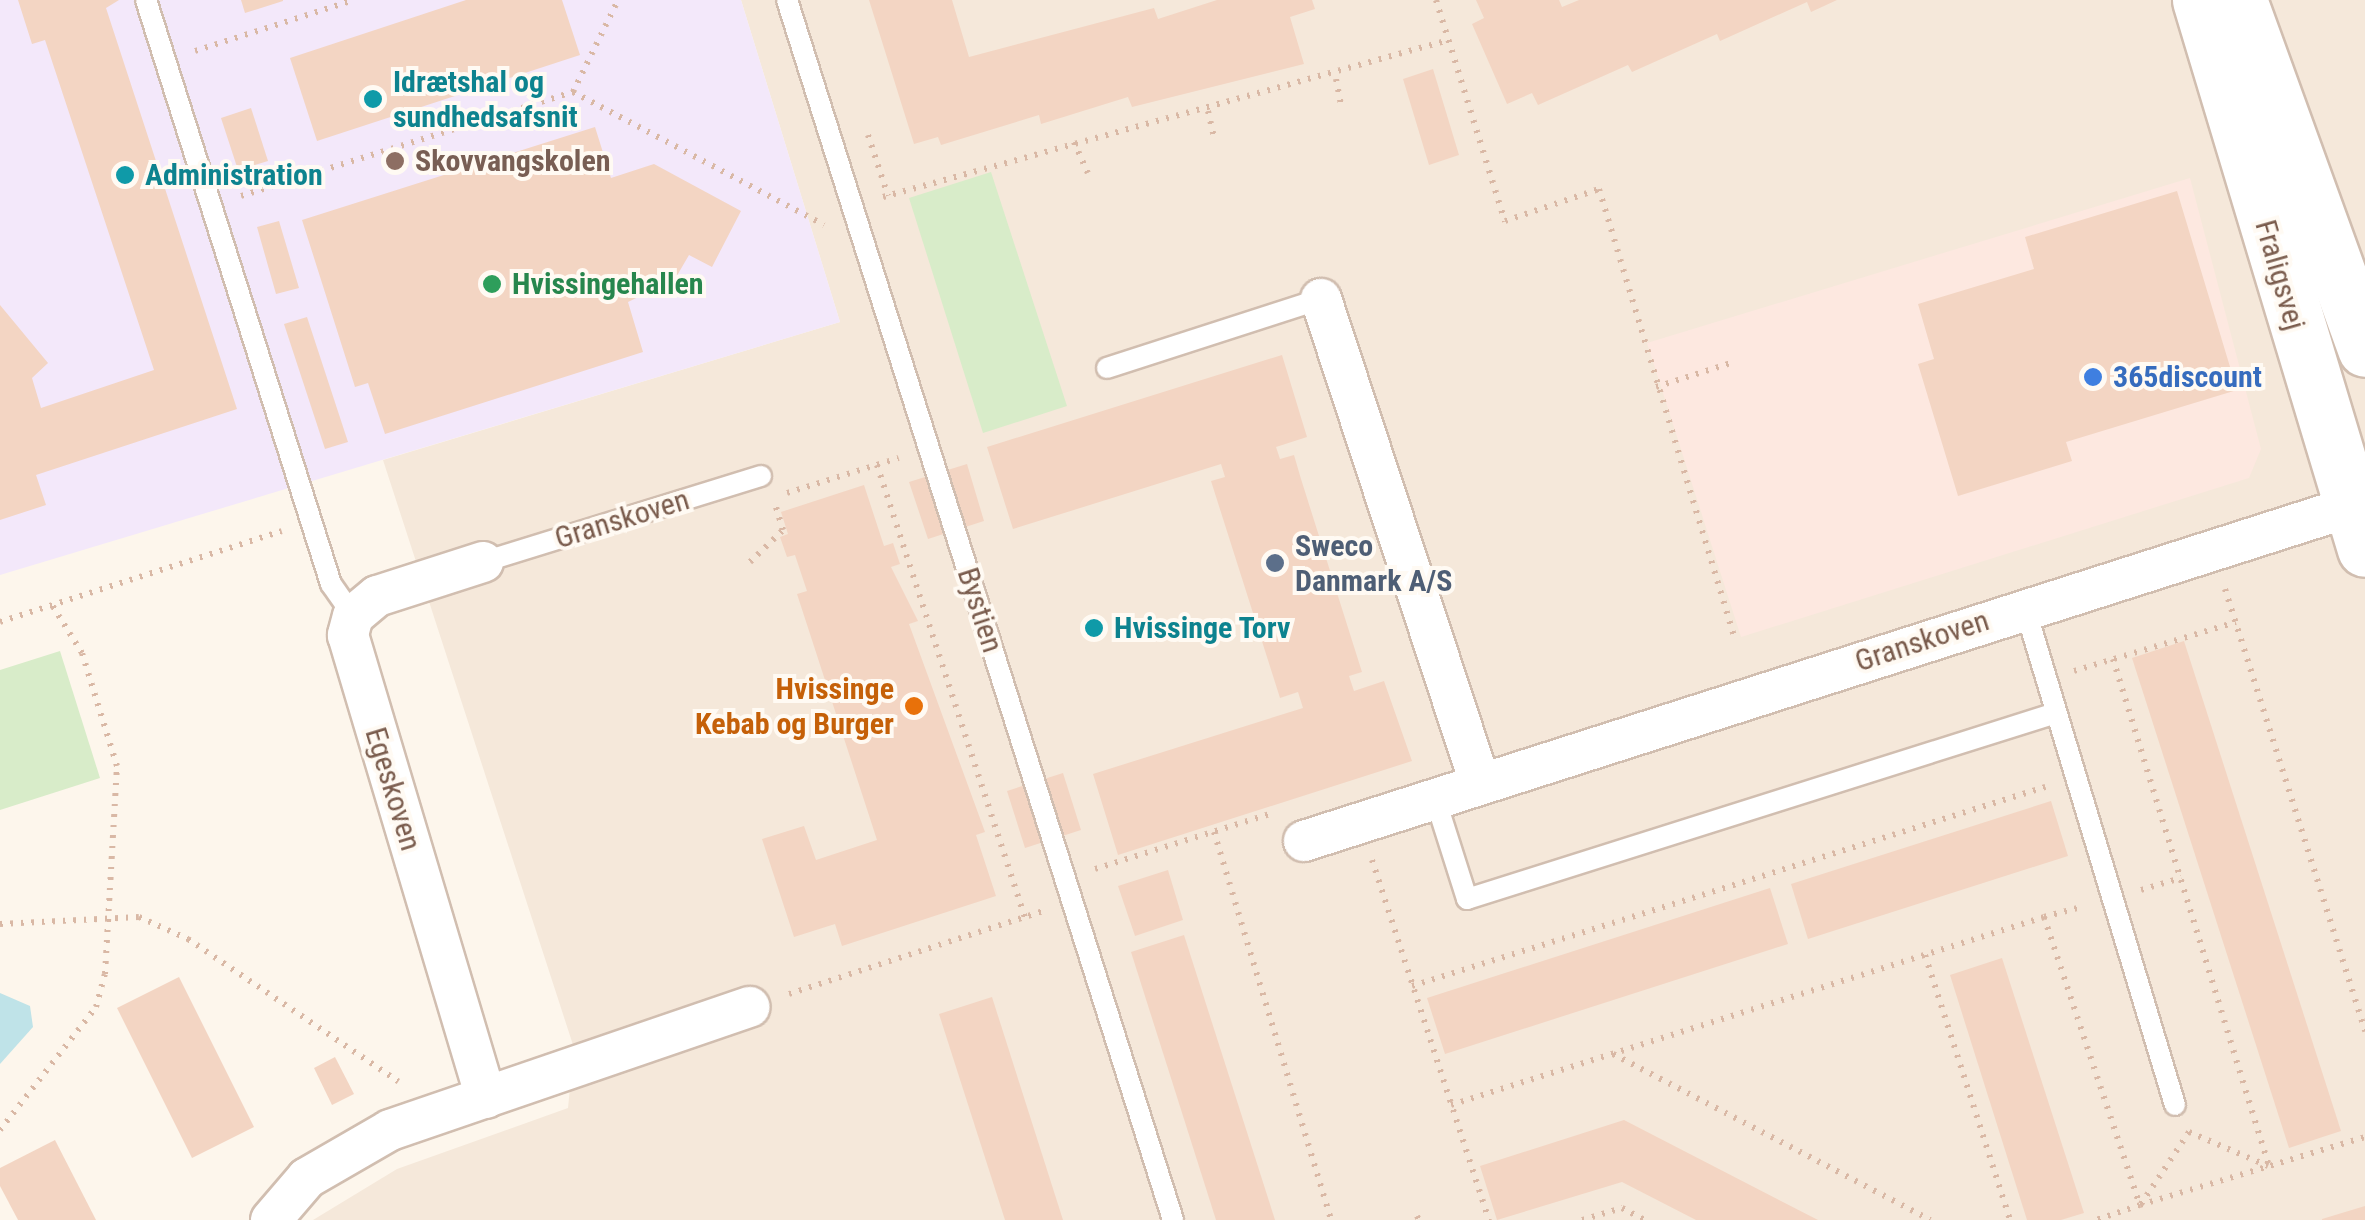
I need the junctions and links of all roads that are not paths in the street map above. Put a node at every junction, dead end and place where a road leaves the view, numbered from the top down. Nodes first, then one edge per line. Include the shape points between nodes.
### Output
1 (146, 0) edge
2 (787, 0) edge
3 (2200, 0) edge
4 (2240, 0) edge
5 (1321, 299) joint
6 (2365, 350) edge
7 (1107, 368) dead end
8 (761, 476) dead end
9 (2360, 520) edge
10 (483, 562) joint
11 (2024, 608) junction
12 (353, 616) junction
13 (2056, 713) junction
14 (1480, 783) junction
15 (1435, 798) junction
16 (1304, 840) dead end
17 (750, 1007) dead end
18 (486, 1098) junction
19 (2174, 1105) dead end
20 (271, 1220) edge
21 (1173, 1220) edge

1 - 12 lane via 331,584
2 - 21 lane, Bystien
3 - 9 street, Fraligsvej
4 - 6 street, Fraligsvej
5 - 7 lane
5 - 14 street
8 - 10 lane, Granskoven
9 - 11 street, Granskoven via 2212,548
10 - 12 street via 377,596
11 - 13 lane
11 - 14 street, Granskoven
12 - 18 street, Egeskoven via 352,654
13 - 15 lane via 1468,900
13 - 19 lane
14 - 15 street, Granskoven
15 - 16 street, Granskoven
17 - 18 street
18 - 20 street via 390,1130 307,1178

